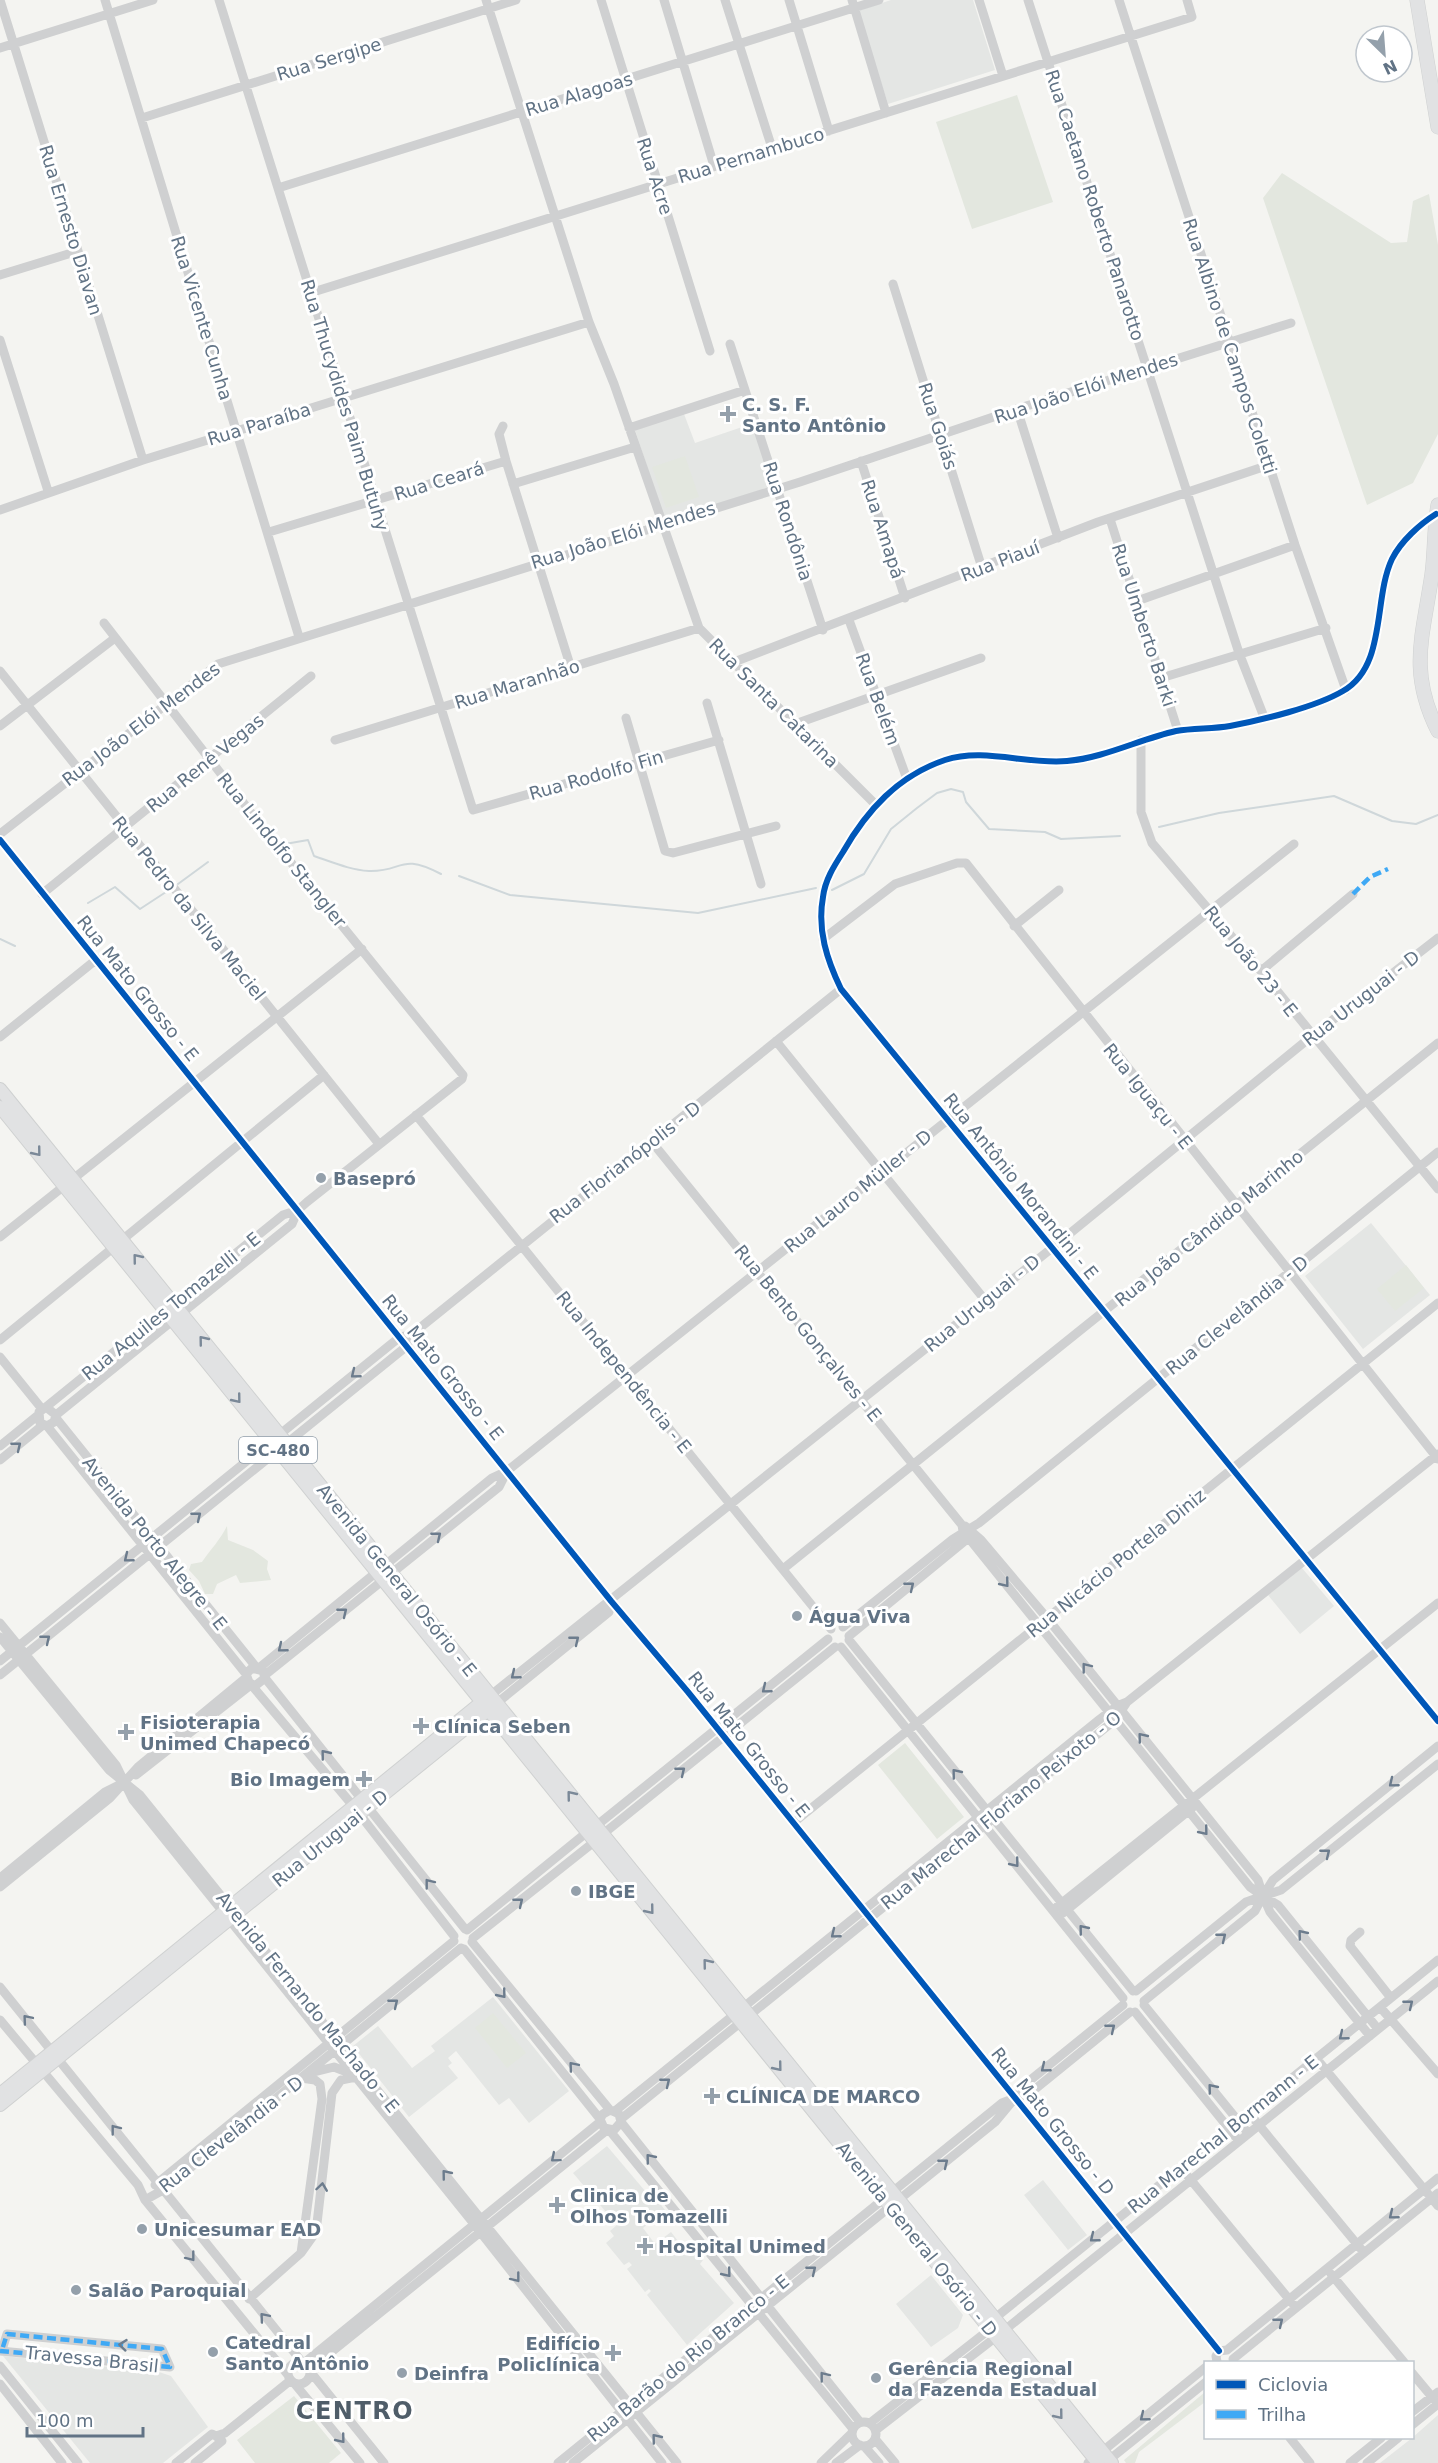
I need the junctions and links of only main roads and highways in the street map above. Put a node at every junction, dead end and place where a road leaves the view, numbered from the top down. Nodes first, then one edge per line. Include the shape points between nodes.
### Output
1 (1417, 0) edge
2 (1438, 127) edge
3 (1437, 510) edge
4 (1438, 732) edge
5 (0, 1089) edge
6 (0, 1107) edge
7 (18, 1120) junction
8 (489, 1702) junction
9 (742, 2015) joint
10 (39, 2068) junction
11 (0, 2094) edge
12 (0, 2105) edge
13 (1101, 2460) edge

1 - 2 highway
3 - 4 highway via 1418,659 1428,710
5 - 7 main road, Avenida General Osório - E / SC-480
6 - 7 main road, Avenida General Osório - E / SC-480
7 - 8 main road, Avenida General Osório - E / SC-480
8 - 9 main road, Avenida General Osório - E
8 - 10 main road, Rua Uruguai - D
9 - 13 main road, Avenida General Osório - D
10 - 11 main road
10 - 12 main road

